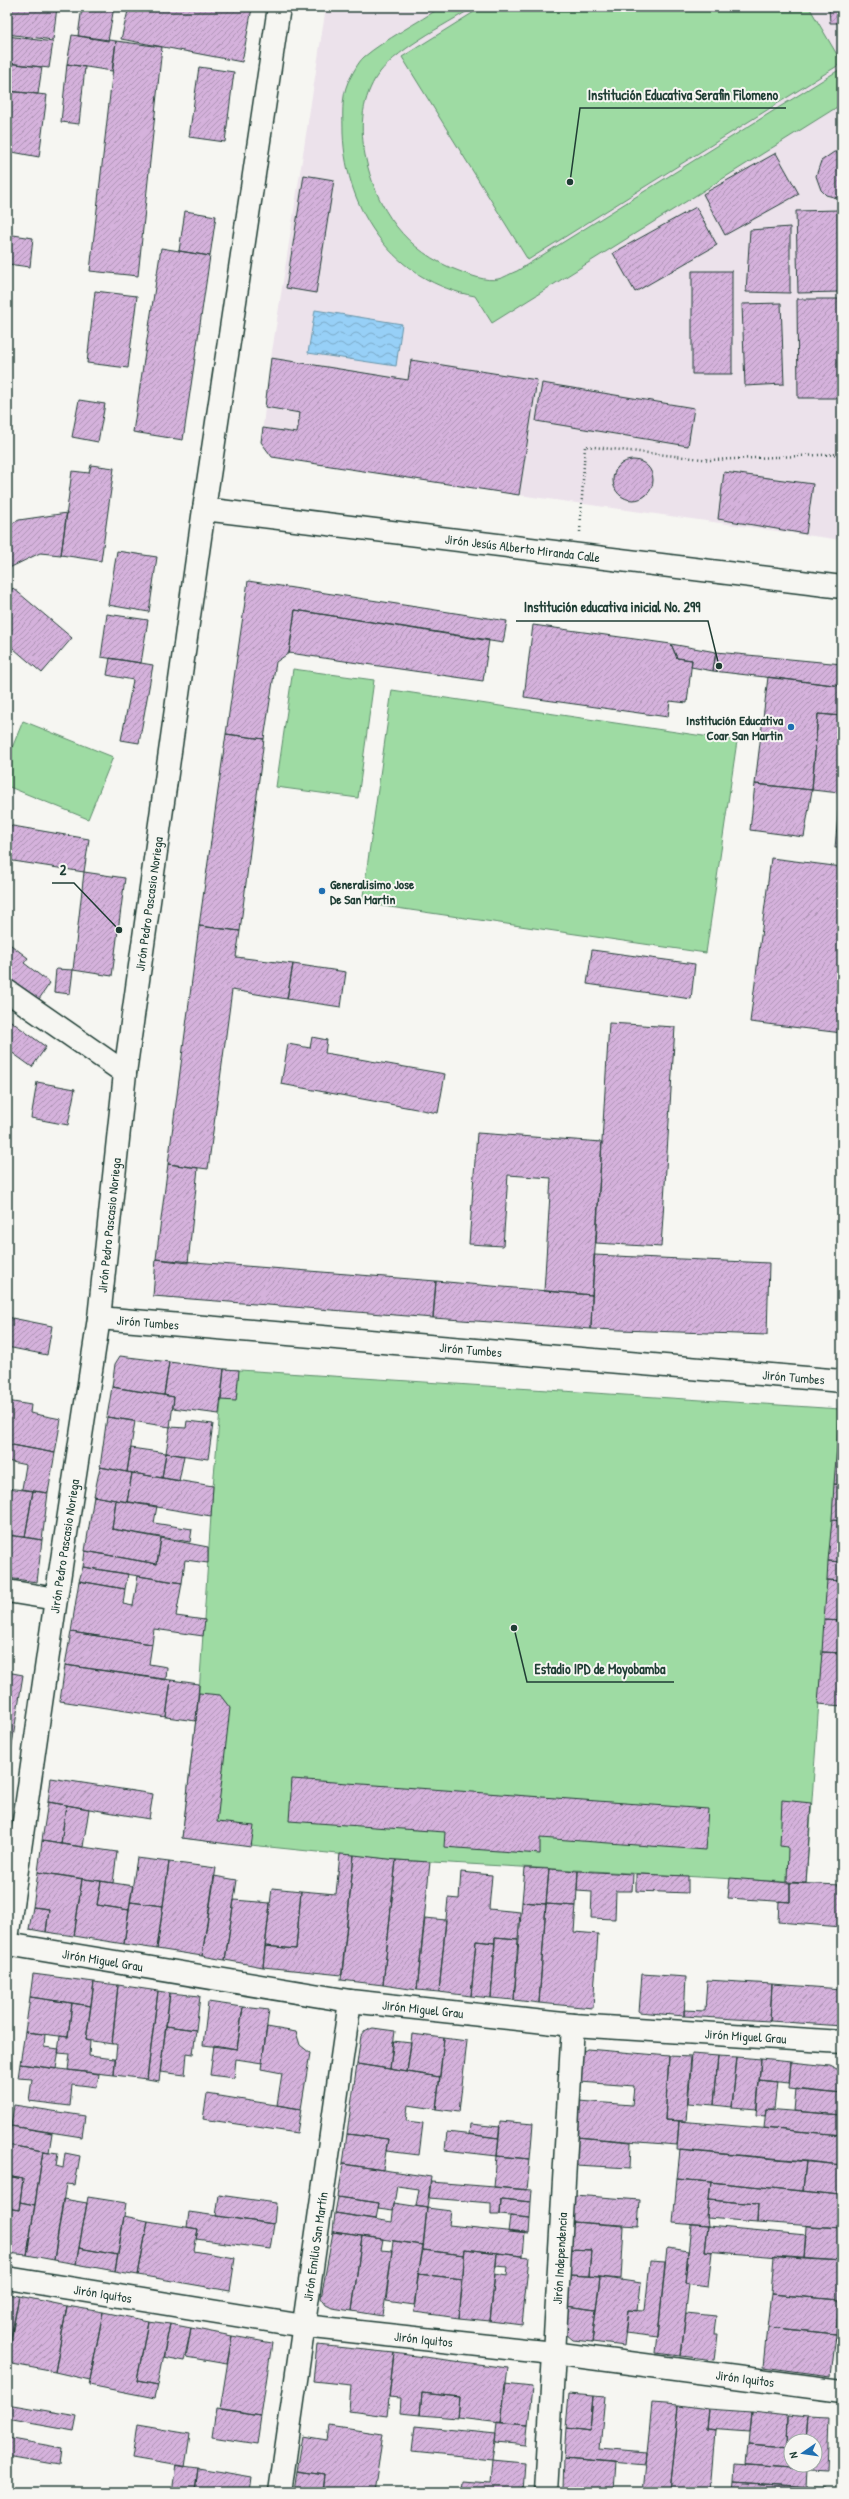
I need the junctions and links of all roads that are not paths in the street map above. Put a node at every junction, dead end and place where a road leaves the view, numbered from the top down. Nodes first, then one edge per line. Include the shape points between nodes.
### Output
1 (278, 7) edge
2 (204, 509) junction
3 (842, 587) edge
4 (7, 991) edge
5 (125, 1073) junction
6 (99, 1318) junction
7 (842, 1381) edge
8 (7, 1592) edge
9 (56, 1599) junction
10 (7, 1939) edge
11 (7, 1944) edge
12 (350, 2001) junction
13 (573, 2024) junction
14 (842, 2042) edge
15 (7, 2278) edge
16 (304, 2326) junction
17 (553, 2353) junction
18 (842, 2391) edge
19 (280, 2492) edge
20 (546, 2492) edge

1 - 2 street, Jirón Pedro Pascasio Noriega
2 - 3 street, Jirón Jesús Alberto Miranda Calle
2 - 5 street, Jirón Pedro Pascasio Noriega
4 - 5 street
5 - 6 street, Jirón Pedro Pascasio Noriega
6 - 7 street, Jirón Tumbes
6 - 9 street, Jirón Pedro Pascasio Noriega
8 - 9 street
9 - 10 street, Jirón Pedro Pascasio Noriega
11 - 12 street, Jirón Miguel Grau
12 - 13 street, Jirón Miguel Grau
12 - 16 street, Jirón Emilio San Martín
13 - 14 street, Jirón Miguel Grau
13 - 17 street, Jirón Independencia
15 - 16 street, Jirón Iquitos
16 - 17 street, Jirón Iquitos
16 - 19 street, Jirón Emilio San Martín
17 - 18 street, Jirón Iquitos
17 - 20 street, Jirón Independencia

